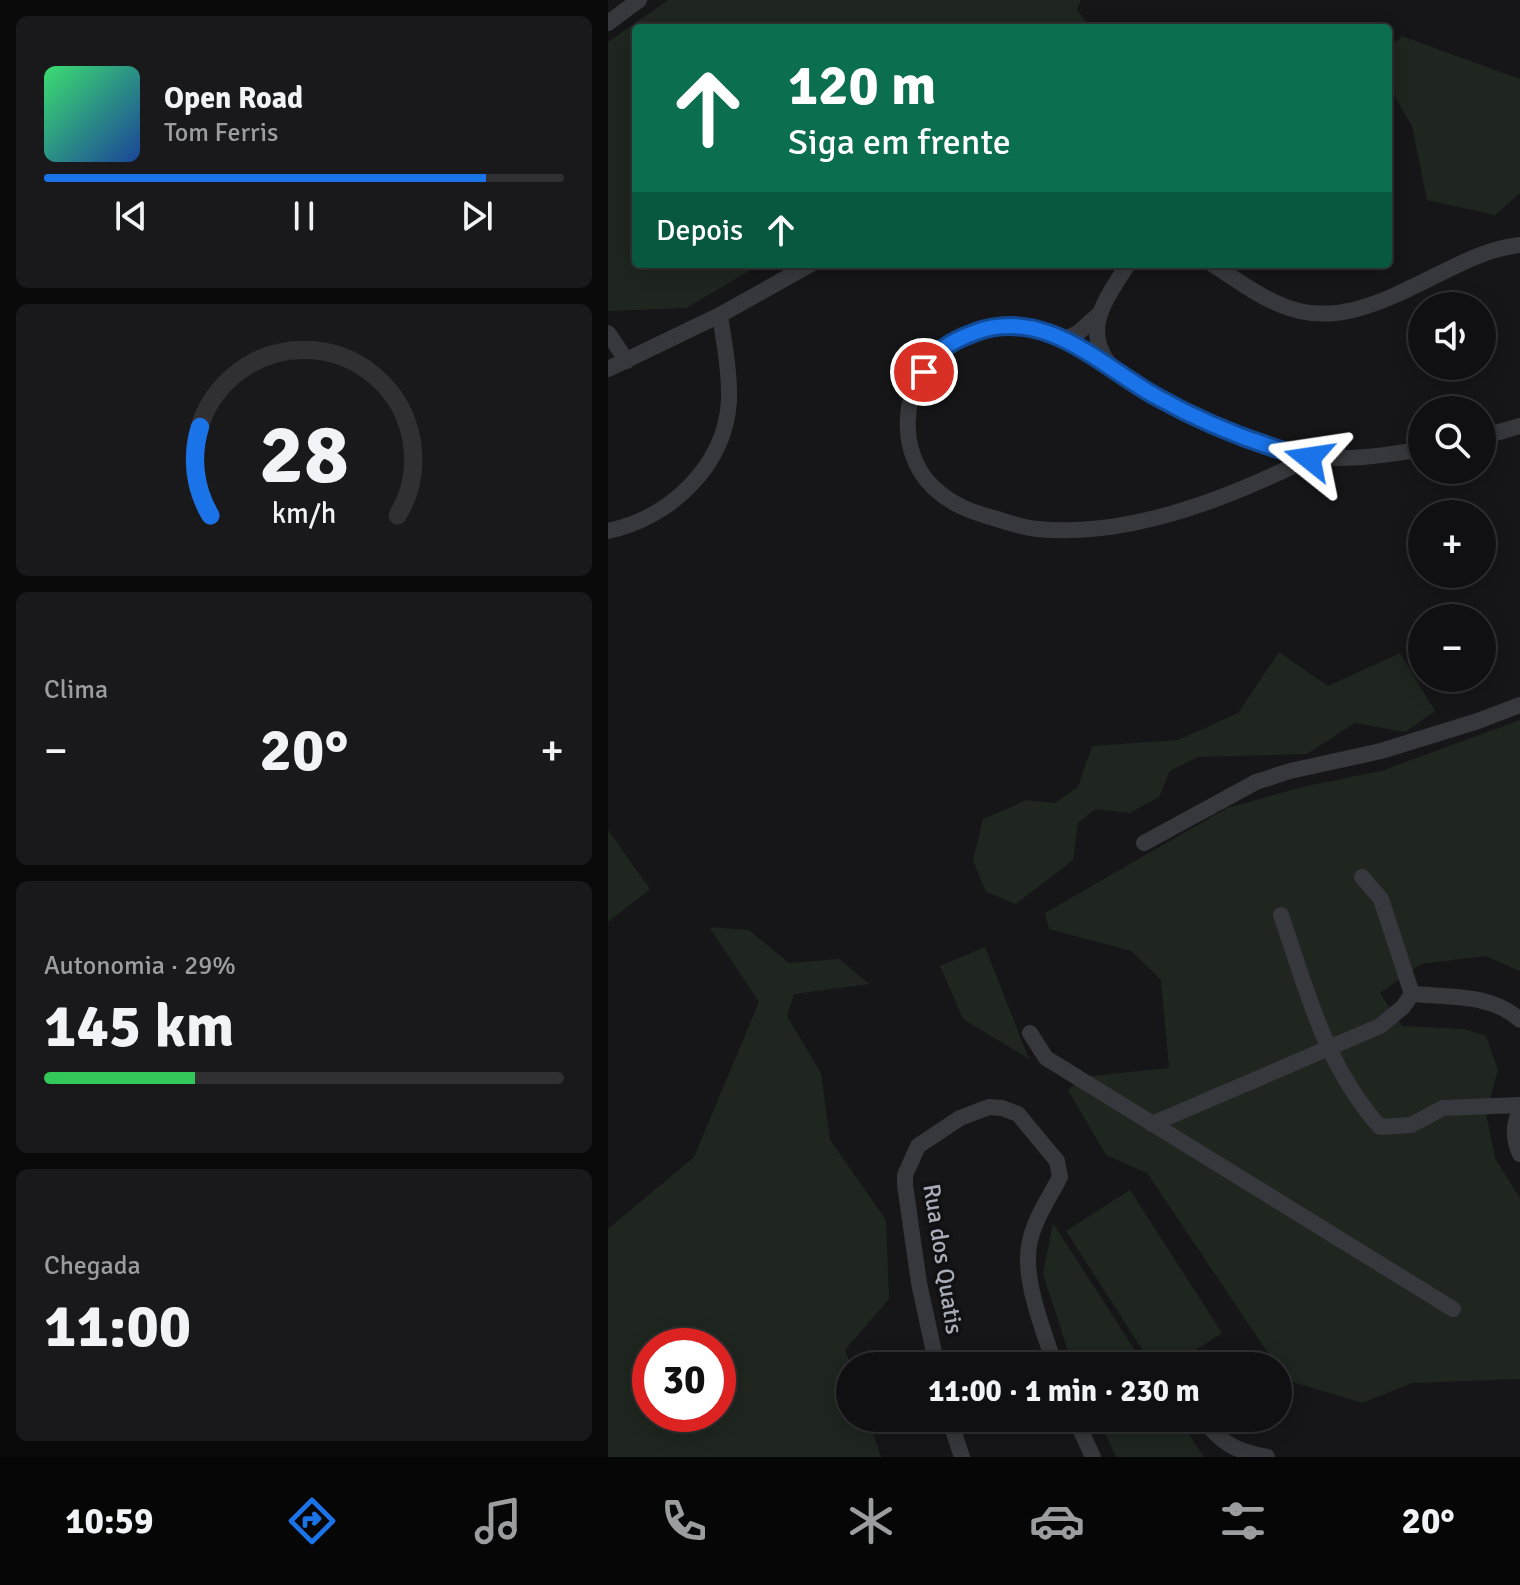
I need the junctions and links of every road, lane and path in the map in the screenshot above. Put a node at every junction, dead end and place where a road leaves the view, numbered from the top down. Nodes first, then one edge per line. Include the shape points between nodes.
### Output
1 (639, 0) edge
2 (623, 6) edge
3 (608, 23) edge
4 (1520, 245) edge
5 (804, 268) edge
6 (1126, 268) edge
7 (1219, 268) edge
8 (720, 315) junction
9 (1098, 315) junction
10 (608, 333) edge
11 (1064, 339) junction
12 (627, 361) junction
13 (1113, 368) junction
14 (608, 369) edge
15 (1520, 426) edge
16 (1496, 433) edge
17 (1408, 451) edge
18 (1309, 458) junction
19 (608, 531) edge
20 (1520, 705) edge
21 (1144, 843) dead end
22 (1362, 877) dead end
23 (1281, 915) dead end
24 (1412, 994) junction
25 (1520, 1020) edge
26 (1030, 1033) dead end
27 (1327, 1048) junction
28 (1520, 1105) edge
29 (1520, 1111) edge
30 (1152, 1124) junction
31 (1520, 1154) edge
32 (1453, 1309) dead end
33 (934, 1352) edge
34 (1051, 1352) edge
35 (954, 1432) edge
36 (1081, 1432) edge
37 (1214, 1432) edge
38 (962, 1457) edge
39 (1093, 1457) edge
40 (1267, 1457) edge

1 - 2 street
2 - 3 street
4 - 7 street via 1478,255 1383,301 1337,314 1282,306
5 - 8 street
6 - 9 street
8 - 12 street
8 - 19 street via 729,403 718,446 679,497 643,520
9 - 11 street
9 - 13 street via 1099,348
10 - 12 street
11 - 13 street
11 - 18 street via 1028,326 987,328 943,349 924,372 908,406 907,430 919,469 947,501 1033,529 1072,530 1128,523 1211,501
12 - 14 street
13 - 18 street via 1218,427
15 - 16 street
17 - 18 street
20 - 21 street via 1381,751 1256,782
22 - 24 street via 1381,899
23 - 27 street
24 - 25 street via 1481,1000
24 - 27 street via 1380,1026
26 - 30 street via 1046,1058
27 - 28 street via 1380,1127 1411,1125 1443,1108
27 - 30 street
29 - 31 street via 1514,1123
30 - 32 street
33 - 34 street, Rua dos Quatis via 908,1221 908,1167 927,1139 989,1107 1010,1110 1029,1125 1061,1169 1037,1220 1028,1256
35 - 38 street
36 - 39 street
37 - 40 street via 1235,1449

